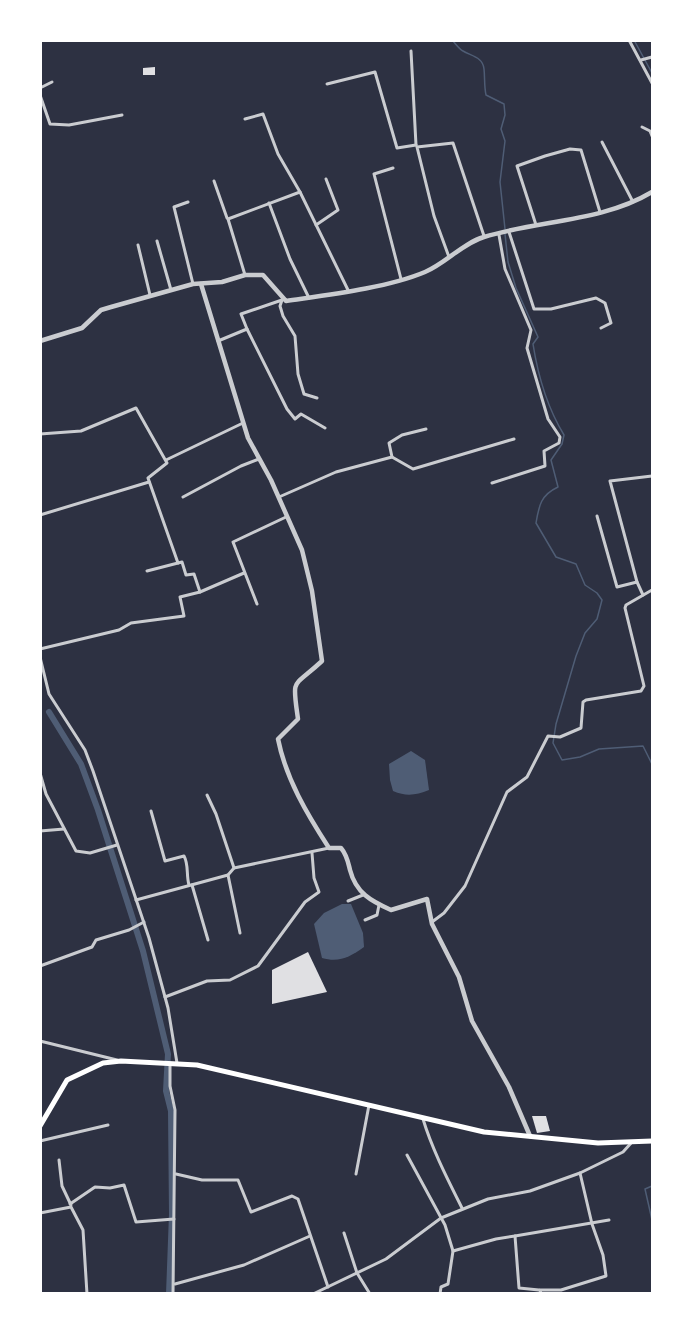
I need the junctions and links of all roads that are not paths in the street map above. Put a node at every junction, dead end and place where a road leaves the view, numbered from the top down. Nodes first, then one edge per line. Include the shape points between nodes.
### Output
1 (629, 40) edge
2 (411, 51) dead end
3 (652, 57) edge
4 (641, 60) junction
5 (52, 82) dead end
6 (652, 82) edge
7 (327, 84) dead end
8 (40, 88) edge
9 (40, 95) edge
10 (122, 116) dead end
11 (245, 119) dead end
12 (642, 127) dead end
13 (652, 136) edge
14 (602, 142) dead end
15 (417, 146) junction
16 (393, 168) dead end
17 (326, 179) dead end
18 (214, 181) dead end
19 (300, 192) junction
20 (652, 192) edge
21 (189, 202) dead end
22 (633, 202) junction
23 (269, 203) junction
24 (600, 212) junction
25 (228, 219) junction
26 (316, 225) junction
27 (537, 227) junction
28 (504, 233) junction
29 (484, 237) junction
30 (158, 241) dead end
31 (138, 245) dead end
32 (449, 257) junction
33 (245, 275) junction
34 (401, 279) junction
35 (193, 284) junction
36 (201, 284) junction
37 (348, 290) junction
38 (171, 292) junction
39 (151, 297) junction
40 (309, 298) junction
41 (282, 300) junction
42 (601, 328) dead end
43 (246, 330) junction
44 (218, 340) junction
45 (40, 341) edge
46 (317, 398) dead end
47 (245, 423) junction
48 (325, 428) dead end
49 (426, 429) dead end
50 (40, 434) edge
51 (514, 439) dead end
52 (392, 457) junction
53 (259, 459) junction
54 (166, 460) junction
55 (652, 476) edge
56 (149, 482) junction
57 (492, 483) dead end
58 (279, 496) junction
59 (183, 497) dead end
60 (40, 515) edge
61 (288, 516) junction
62 (597, 516) dead end
63 (178, 563) junction
64 (147, 571) dead end
65 (244, 573) junction
66 (637, 582) junction
67 (652, 590) edge
68 (200, 592) junction
69 (643, 595) junction
70 (256, 604) dead end
71 (40, 649) edge
72 (40, 657) edge
73 (40, 773) edge
74 (207, 795) dead end
75 (151, 811) dead end
76 (64, 829) junction
77 (40, 831) edge
78 (117, 845) junction
79 (329, 848) junction
80 (312, 853) junction
81 (234, 868) junction
82 (228, 875) junction
83 (190, 885) junction
84 (363, 895) junction
85 (136, 900) junction
86 (348, 901) dead end
87 (380, 905) junction
88 (364, 920) dead end
89 (144, 922) junction
90 (432, 922) junction
91 (240, 933) dead end
92 (208, 940) dead end
93 (40, 966) edge
94 (165, 997) junction
95 (40, 1041) edge
96 (121, 1061) junction
97 (168, 1065) junction
98 (178, 1065) junction
99 (369, 1105) junction
100 (422, 1117) junction
101 (108, 1125) dead end
102 (40, 1126) edge
103 (530, 1136) junction
104 (652, 1140) edge
105 (40, 1141) edge
106 (632, 1143) junction
107 (407, 1155) dead end
108 (59, 1160) dead end
109 (579, 1173) junction
110 (176, 1174) junction
111 (356, 1174) dead end
112 (71, 1206) junction
113 (462, 1208) junction
114 (40, 1213) edge
115 (441, 1218) junction
116 (175, 1219) junction
117 (609, 1220) dead end
118 (592, 1224) junction
119 (344, 1233) dead end
120 (310, 1236) junction
121 (515, 1236) junction
122 (453, 1251) junction
123 (357, 1273) junction
124 (175, 1284) junction
125 (328, 1287) junction
126 (540, 1292) edge
127 (87, 1293) edge
128 (173, 1293) edge
129 (313, 1293) edge
130 (370, 1293) edge
131 (440, 1293) edge

1 - 4 street
2 - 15 street
3 - 4 street
4 - 6 street
5 - 8 street
7 - 15 street via 375,72 397,148
9 - 10 street via 50,124 69,125
11 - 19 street via 263,114 278,154
12 - 13 street
14 - 22 street
15 - 29 street via 453,143
15 - 32 street via 434,216
16 - 34 street via 374,174
17 - 26 street via 338,210
18 - 25 street
19 - 23 street
19 - 26 street
20 - 22 street
21 - 35 street via 174,207
22 - 24 street
23 - 25 street
23 - 40 street
24 - 27 street
24 - 27 street via 581,150 570,149 517,166
25 - 33 street
26 - 37 street
27 - 28 street
28 - 29 street
28 - 42 street via 534,309 596,298 604,303 611,323
28 - 57 street via 505,269 531,330 527,348 548,419 560,437 559,443 544,450 545,465
29 - 32 street
30 - 38 street
31 - 39 street
32 - 34 street via 425,272
33 - 36 street
33 - 41 street via 263,275
34 - 37 street
35 - 36 street
35 - 38 street
36 - 44 street
37 - 40 street
38 - 39 street
39 - 45 street via 100,310 82,328
40 - 41 street
41 - 43 street via 241,314
41 - 46 street via 283,316 295,336 304,394
43 - 44 street
43 - 48 street via 295,419 301,414
44 - 47 street
47 - 53 street
47 - 54 street
49 - 52 street via 389,443
50 - 54 street via 81,431 136,408
51 - 52 street via 413,470
52 - 58 street via 336,472
53 - 58 street
53 - 59 street
54 - 56 street via 148,478
55 - 66 street via 610,481
56 - 60 street
56 - 63 street
58 - 61 street
61 - 65 street via 233,542
61 - 79 street via 309,574 322,661 298,680 294,689 298,719 278,739 286,769 306,812
62 - 66 street via 617,587
63 - 64 street
63 - 68 street via 182,562 186,575 194,573
65 - 68 street
65 - 70 street
66 - 69 street
67 - 69 street
68 - 71 street via 180,597 184,616 131,623 120,630
69 - 90 street via 625,608 643,689 634,694 586,700 581,728 560,737 548,736 527,777 507,792 465,886
72 - 78 street via 49,694 89,760
73 - 76 street
74 - 81 street
75 - 83 street via 165,861 184,855
76 - 77 street
76 - 78 street via 76,851 90,853
78 - 85 street
79 - 80 street
79 - 84 street via 341,848 346,854 356,887
80 - 81 street
80 - 94 street via 319,892 305,902 258,966 230,980 207,981
81 - 82 street
82 - 83 street
82 - 91 street
83 - 85 street
83 - 92 street
84 - 86 street
84 - 87 street
85 - 89 street
87 - 88 street via 377,915
87 - 90 street via 390,910 427,899
89 - 93 street
89 - 94 street
90 - 103 street via 459,977 472,1021 509,1087
94 - 98 street
95 - 96 street
96 - 97 main road
96 - 102 main road via 103,1063 68,1080
97 - 98 main road
97 - 110 street via 175,1110
98 - 99 main road via 245,1075
99 - 100 main road
99 - 111 street
100 - 103 main road via 484,1132
100 - 113 street via 430,1143
101 - 105 street
103 - 106 main road
104 - 106 main road
106 - 109 street via 623,1152
107 - 115 street
108 - 112 street via 62,1186
109 - 113 street via 531,1191 510,1193
109 - 118 street
110 - 116 street
110 - 120 street via 202,1180 238,1180 250,1212 292,1196 298,1199
112 - 114 street
112 - 116 street via 95,1187 124,1185 136,1222
112 - 127 street via 83,1230
113 - 115 street
115 - 122 street
115 - 123 street via 404,1248
116 - 124 street
117 - 118 street
118 - 121 street
118 - 126 street via 606,1276 561,1290
119 - 123 street
120 - 124 street via 244,1265
120 - 125 street
121 - 122 street
121 - 126 street via 519,1288
122 - 131 street via 448,1284 441,1287
123 - 125 street
123 - 130 street
124 - 128 street
125 - 129 street

